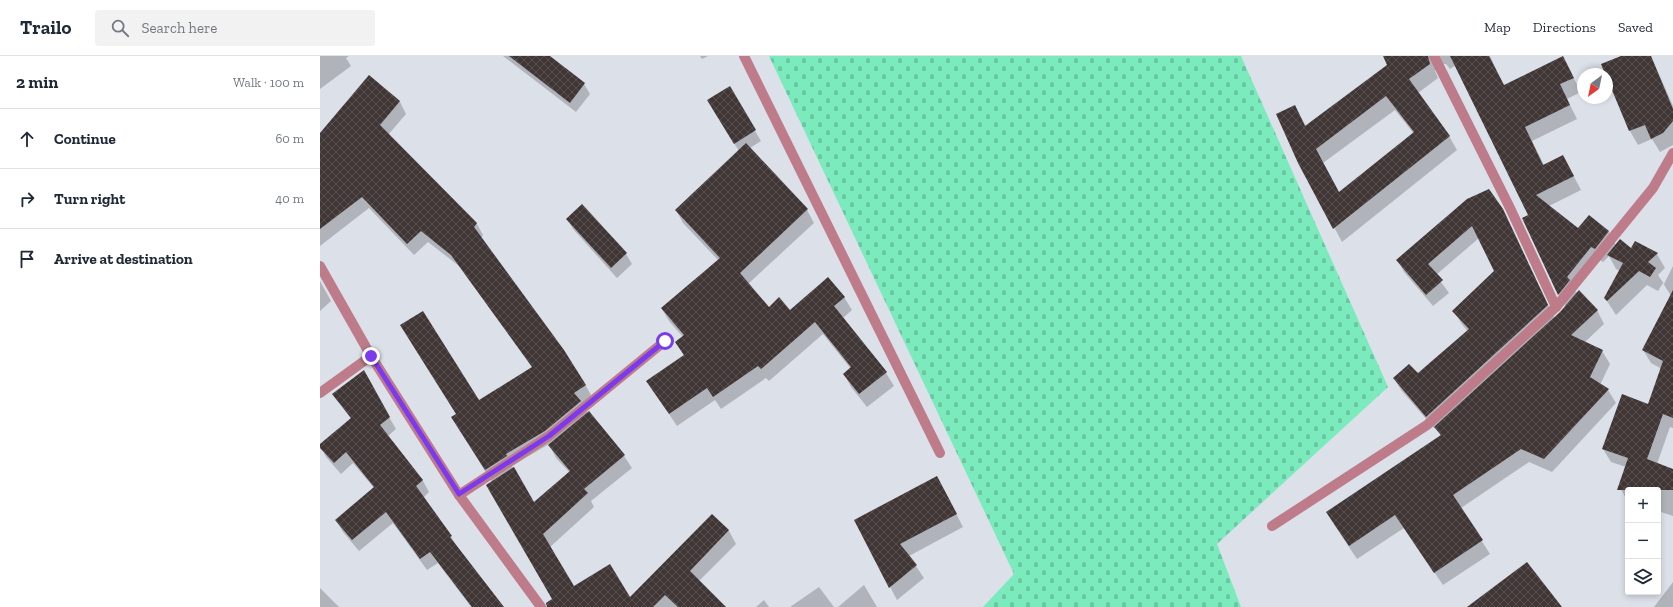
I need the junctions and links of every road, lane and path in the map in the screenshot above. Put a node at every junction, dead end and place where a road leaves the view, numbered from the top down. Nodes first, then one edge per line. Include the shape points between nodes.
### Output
1 (744, 56) edge
2 (1434, 56) edge
3 (1673, 153) edge
4 (320, 266) edge
5 (1556, 307) junction
6 (665, 341) dead end
7 (371, 356) junction
8 (320, 393) edge
9 (940, 453) dead end
10 (459, 494) junction
11 (1272, 526) dead end
12 (541, 607) edge

1 - 9 street
2 - 5 street
3 - 5 street via 1653,188
4 - 7 street
5 - 11 street via 1427,425
6 - 10 street via 549,436
7 - 8 street
7 - 10 street
10 - 12 street

